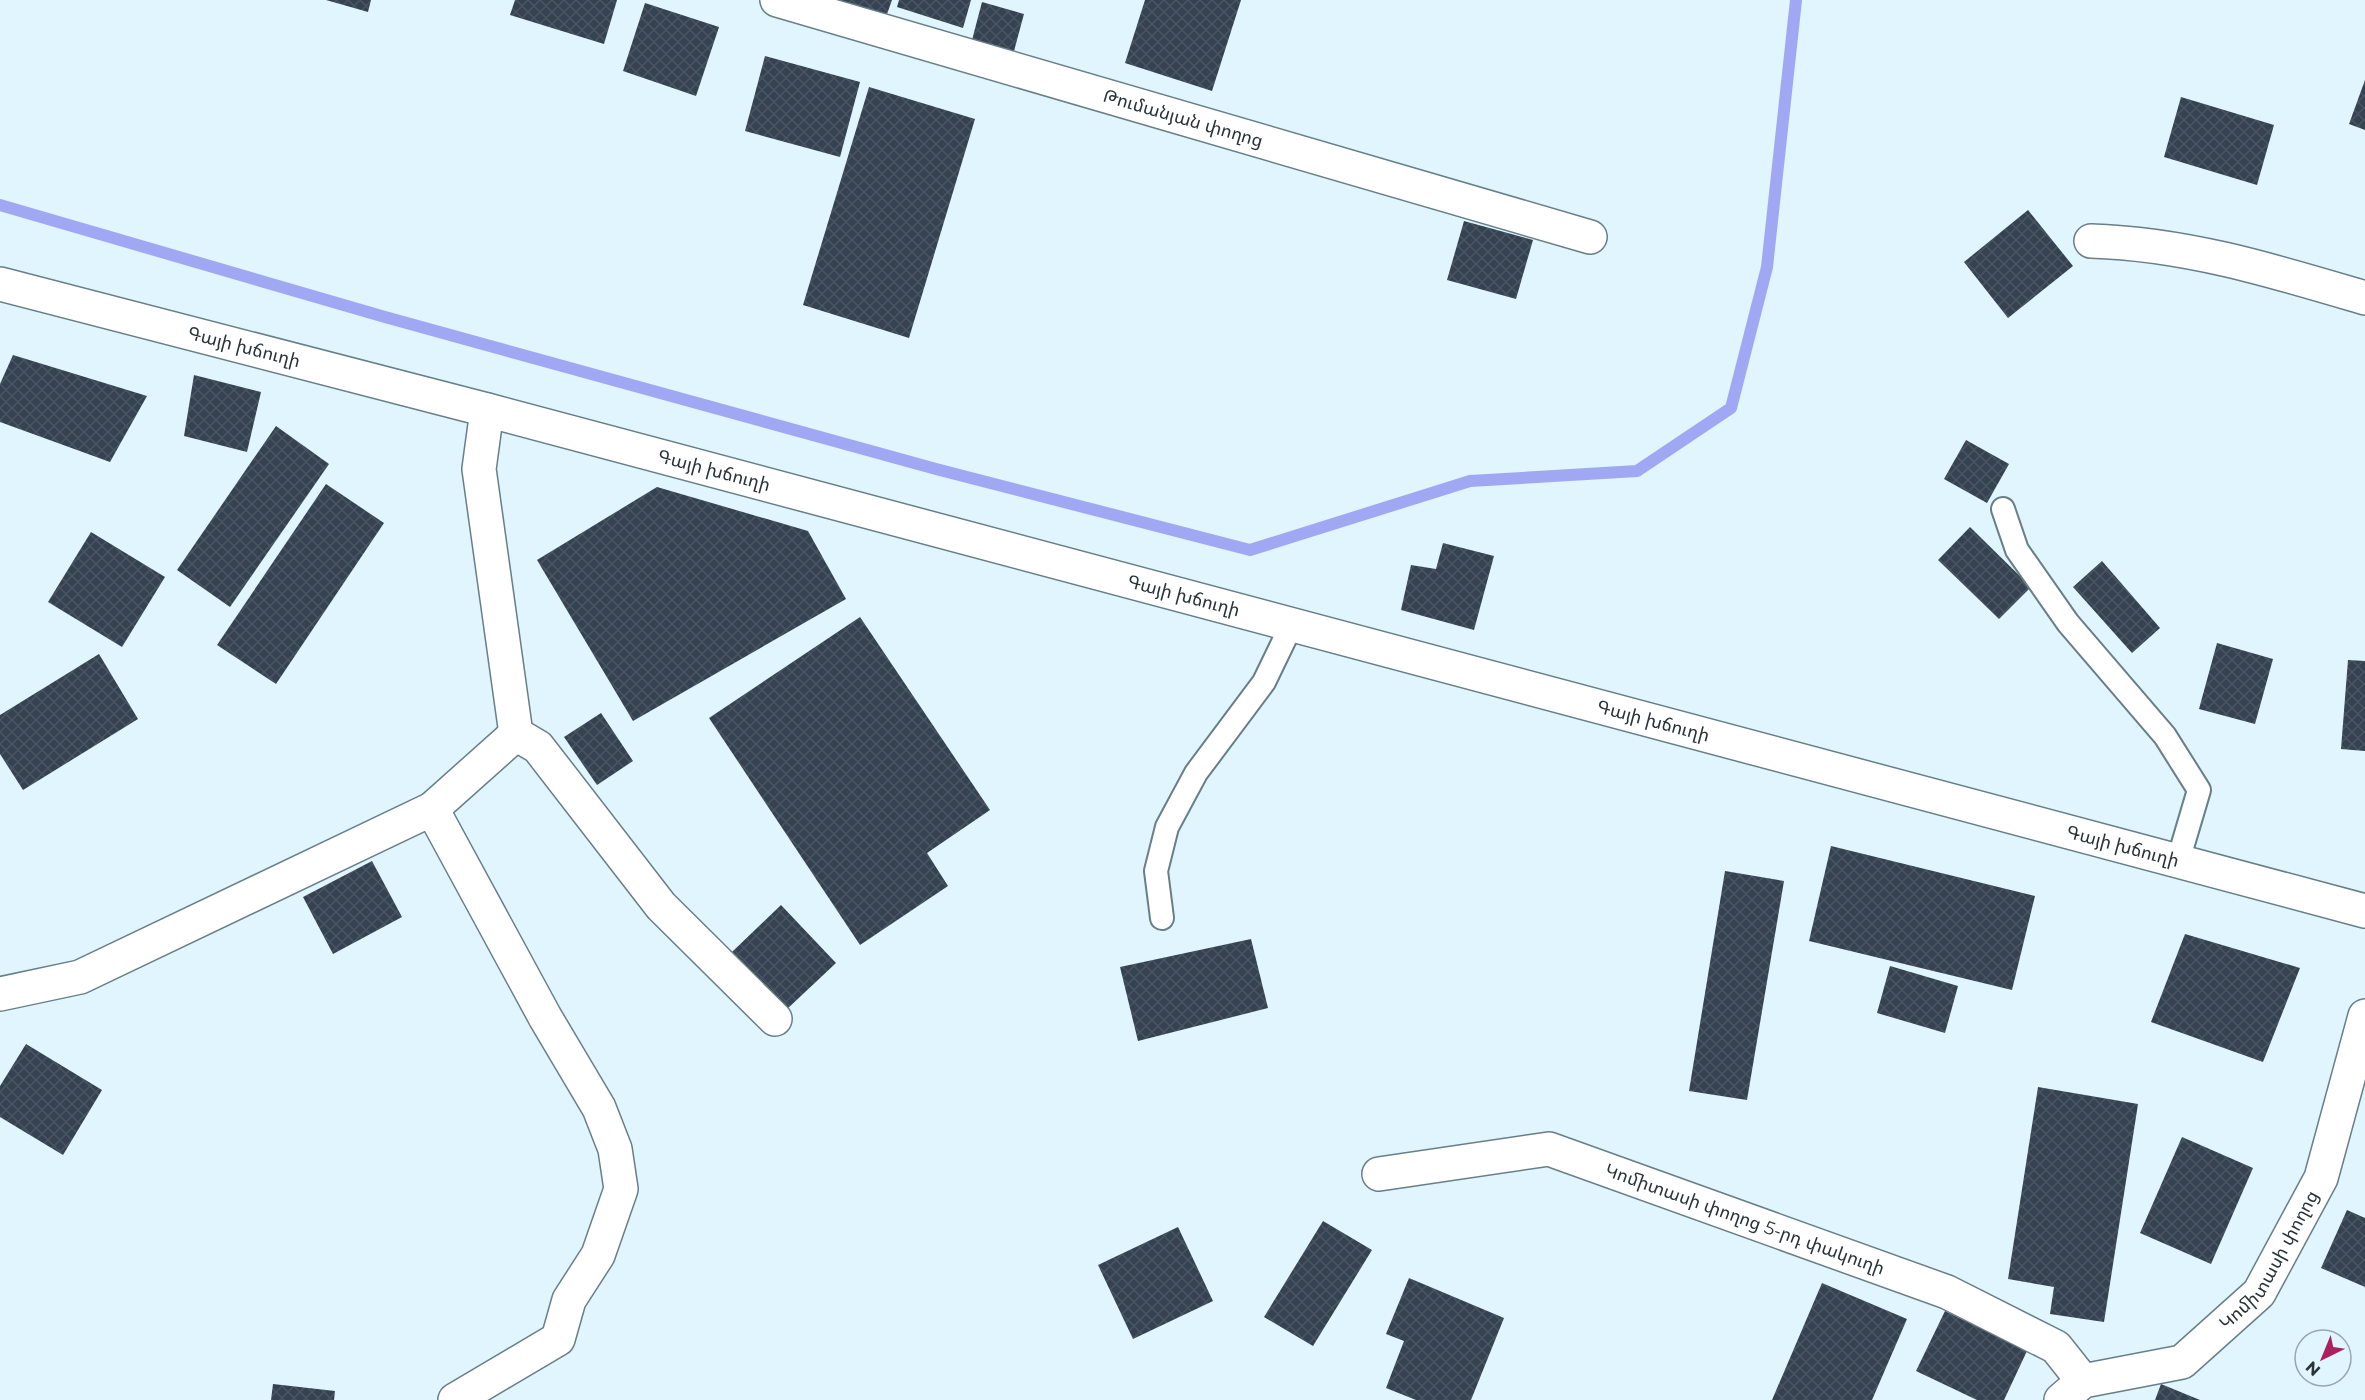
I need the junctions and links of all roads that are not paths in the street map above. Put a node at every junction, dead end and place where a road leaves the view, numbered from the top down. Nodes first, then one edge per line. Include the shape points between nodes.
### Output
1 (777, 0) edge
2 (1590, 237) dead end
3 (2091, 241) dead end
4 (0, 284) edge
5 (2365, 298) edge
6 (487, 410) junction
7 (2003, 508) dead end
8 (1292, 624) junction
9 (516, 734) junction
10 (432, 809) junction
11 (2178, 861) junction
12 (2365, 911) edge
13 (1162, 918) dead end
14 (0, 994) edge
15 (2365, 1016) edge
16 (775, 1019) dead end
17 (1379, 1174) dead end
18 (2072, 1390) edge
19 (455, 1400) edge

1 - 2 street, Թումանյան փողոց
3 - 5 street via 2132,242 2232,259
4 - 6 street, Գայի խճուղի
6 - 8 street, Գայի խճուղի
6 - 9 street via 479,469
7 - 11 lane via 2017,550 2068,623 2165,736 2199,790
8 - 11 street, Գայի խճուղի
8 - 13 lane via 1264,682 1196,773 1167,827 1156,871
9 - 10 street
9 - 16 street via 538,747 661,906
10 - 14 street via 80,977
10 - 19 street via 599,1108 615,1149 621,1189 598,1255 569,1299 558,1339
11 - 12 street, Գայի խճուղի
15 - 18 street, Կոմիտասի փողոց via 2320,1178 2259,1293 2182,1362
17 - 18 street, Կոմիտասի փողոց 5-րդ փակուղի via 1549,1149 1947,1292 2056,1347

